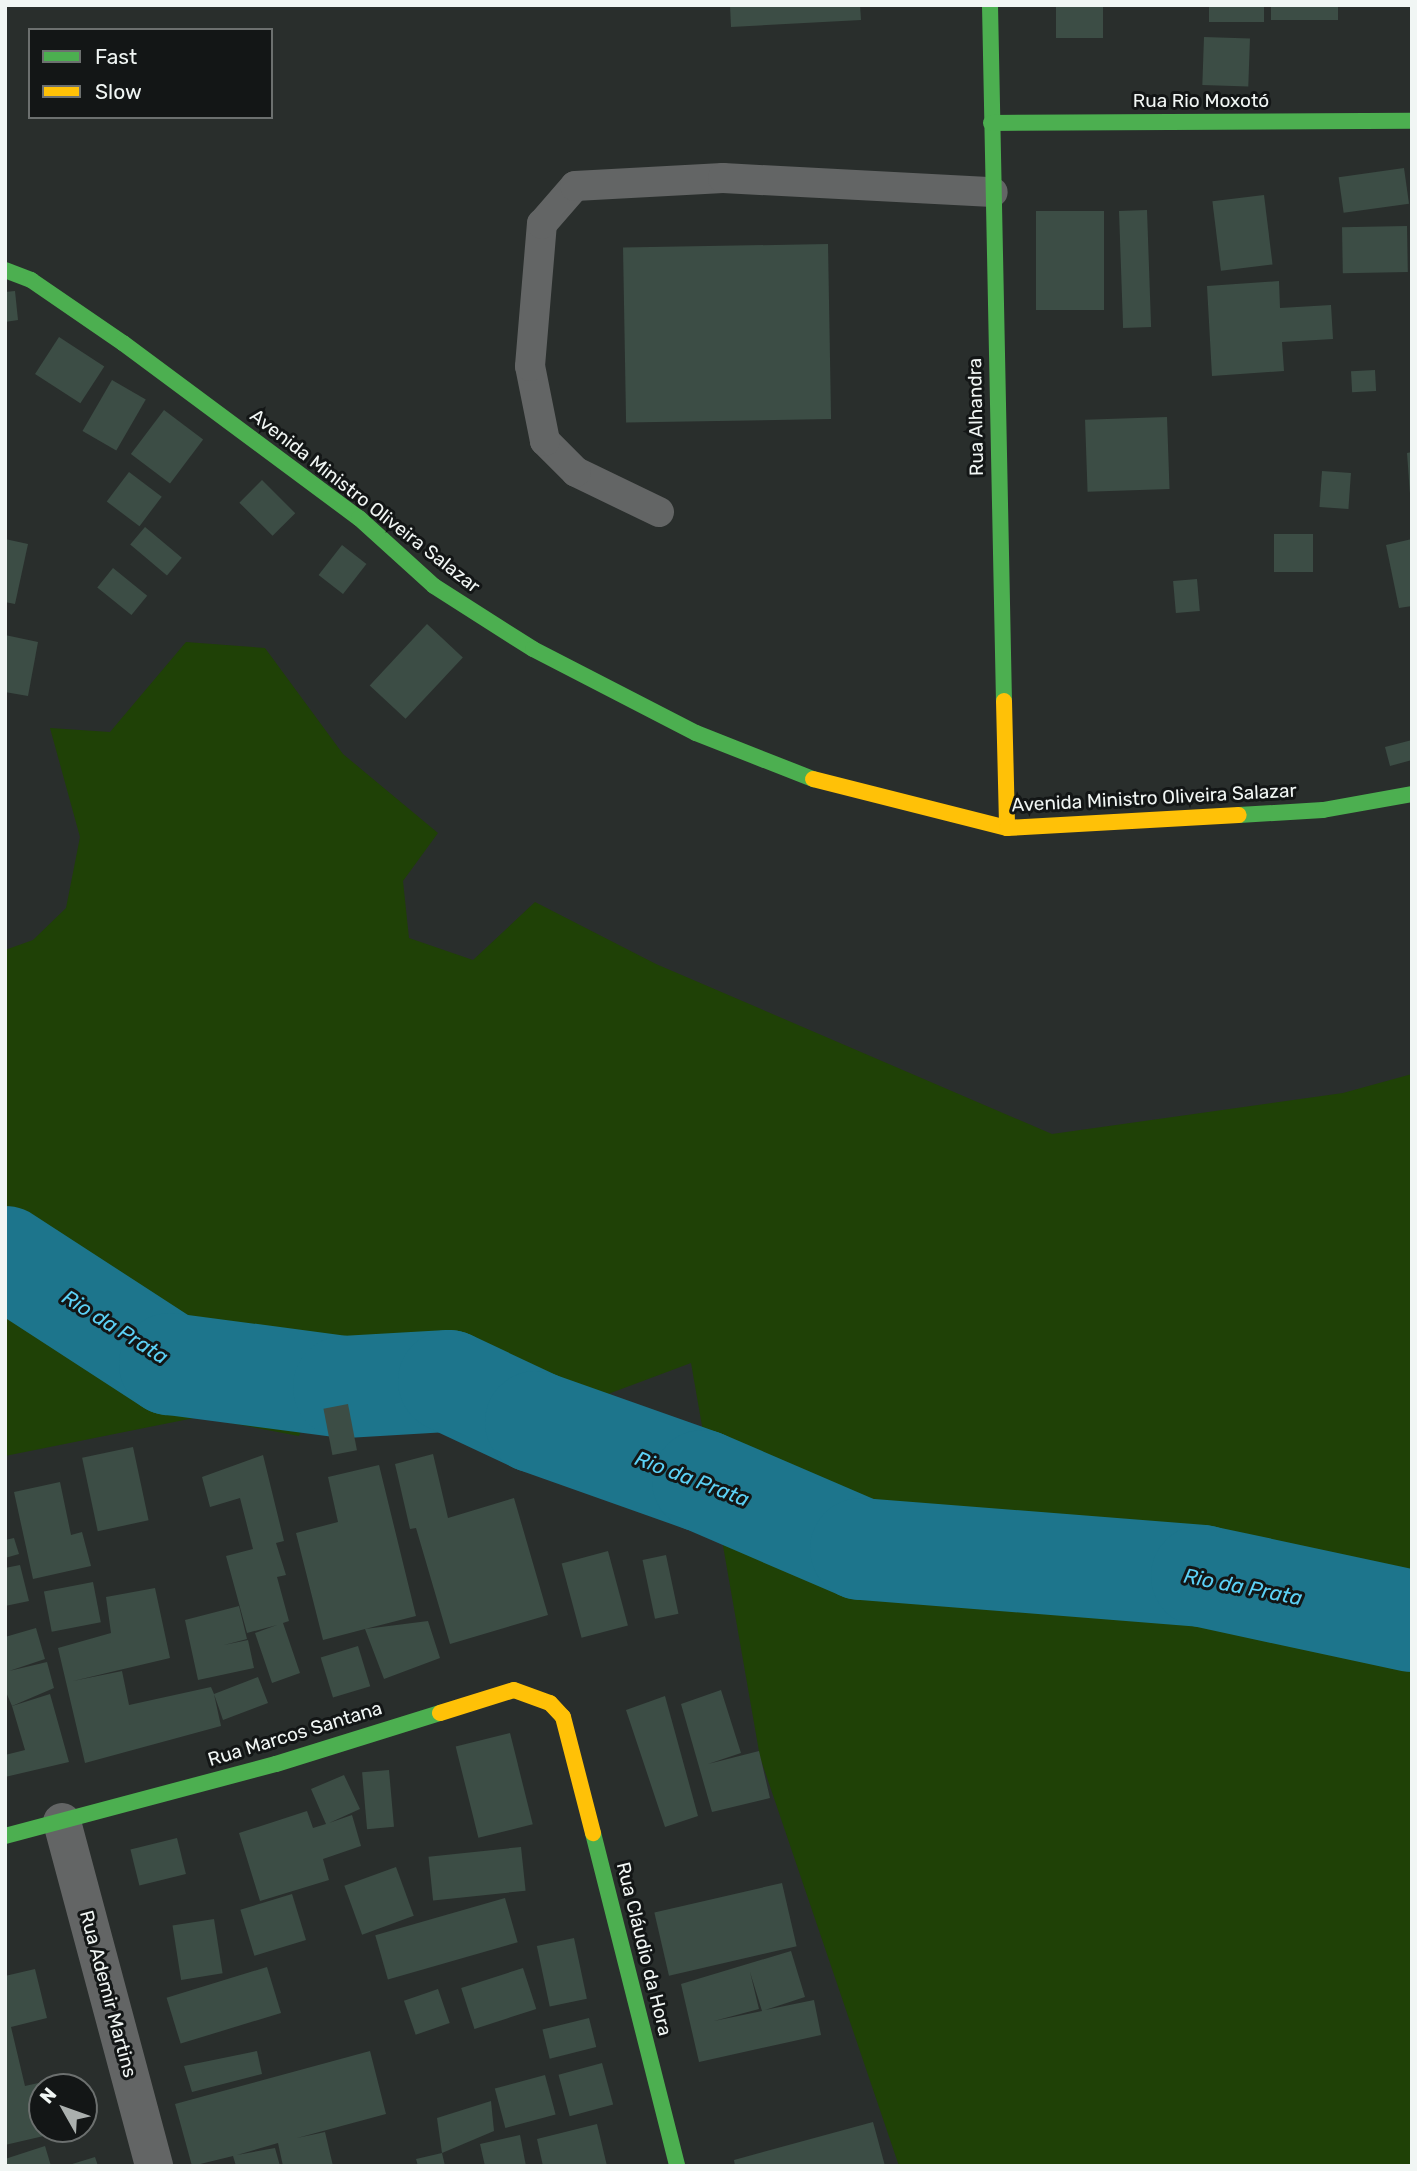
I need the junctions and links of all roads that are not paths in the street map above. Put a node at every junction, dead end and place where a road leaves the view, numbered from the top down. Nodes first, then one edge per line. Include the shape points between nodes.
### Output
1 (990, 5) edge
2 (1412, 121) edge
3 (991, 123) junction
4 (992, 192) junction
5 (5, 270) edge
6 (659, 512) dead end
7 (1412, 794) edge
8 (1007, 828) junction
9 (570, 1743) joint
10 (62, 1822) junction
11 (5, 1836) edge
12 (154, 2166) edge
13 (677, 2166) edge

1 - 3 street, Rua Alhandra
2 - 3 street, Rua Rio Moxotó
3 - 4 street, Rua Alhandra
4 - 6 lane via 723,178 575,186 542,224 530,366 545,441 576,472
4 - 8 street, Rua Alhandra
5 - 8 street, Avenida Ministro Oliveira Salazar via 30,280 123,343 359,518 434,586 533,649 696,733 811,779
7 - 8 street, Avenida Ministro Oliveira Salazar via 1323,810
9 - 10 street, Rua Marcos Santana via 563,1717 550,1703 514,1689 276,1764
9 - 13 street, Rua Cláudio da Hora
10 - 11 street, Rua Marcos Santana
10 - 12 street, Rua Ademir Martins

